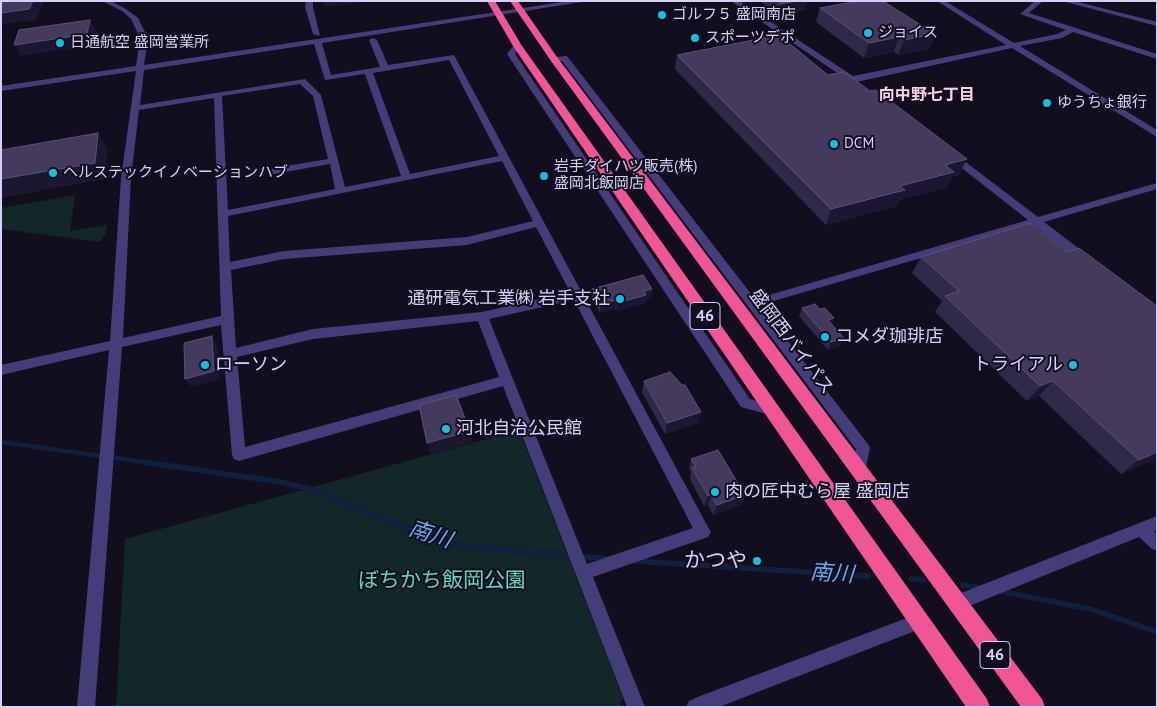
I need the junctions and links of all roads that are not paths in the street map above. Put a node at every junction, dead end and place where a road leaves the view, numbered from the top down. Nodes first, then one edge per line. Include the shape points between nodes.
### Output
1 (105, 1) edge
2 (310, 1) edge
3 (535, 1) edge
4 (585, 1) edge
5 (734, 1) edge
6 (940, 1) edge
7 (1040, 1) edge
8 (1065, 1) edge
9 (517, 6) edge
10 (495, 8) edge
11 (1157, 24) edge
12 (1072, 30) junction
13 (317, 37) junction
14 (373, 40) dead end
15 (1011, 46) junction
16 (1157, 57) edge
17 (554, 58) junction
18 (140, 64) junction
19 (385, 68) junction
20 (368, 71) junction
21 (1, 81) edge
22 (1, 89) edge
23 (218, 95) junction
24 (134, 108) junction
25 (1157, 123) edge
26 (1144, 126) junction
27 (1157, 134) edge
28 (944, 150) edge
29 (504, 158) junction
30 (332, 161) junction
31 (274, 171) dead end
32 (406, 178) junction
33 (1156, 187) edge
34 (341, 191) junction
35 (224, 214) junction
36 (1035, 221) junction
37 (537, 224) junction
38 (226, 267) junction
39 (1096, 268) edge
40 (577, 295) junction
41 (754, 303) junction
42 (482, 316) junction
43 (227, 319) junction
44 (116, 345) junction
45 (231, 354) junction
46 (2, 373) edge
47 (506, 380) junction
48 (858, 471) junction
49 (1157, 522) edge
50 (1141, 529) junction
51 (1157, 544) edge
52 (583, 573) junction
53 (966, 600) junction
54 (920, 621) junction
55 (86, 707) edge
56 (636, 707) edge
57 (695, 707) edge
58 (979, 707) edge
59 (1034, 707) edge

1 - 18 street via 124,10 140,27 144,38
2 - 13 street
3 - 9 street
4 - 9 street
5 - 15 street via 856,82
6 - 15 street
7 - 12 street via 1024,14
8 - 11 street
9 - 10 street
9 - 17 highway, 盛岡西バイパス / 46
10 - 13 street
10 - 54 highway, 46 via 770,410
12 - 15 street via 1059,36
12 - 16 street
13 - 18 street
13 - 20 street via 328,78
14 - 19 street
15 - 26 street
17 - 41 street via 564,58
17 - 48 highway, 盛岡西バイパス / 46
18 - 21 street
18 - 22 street
18 - 24 street
19 - 20 street
19 - 29 street via 451,57
20 - 32 street
23 - 24 street
23 - 30 street via 302,82 317,95
23 - 35 street
24 - 44 street via 126,178
25 - 26 street
26 - 27 street
28 - 36 street
29 - 32 street
29 - 37 street
30 - 31 street
30 - 34 street
32 - 34 street
33 - 36 street
34 - 35 street
35 - 38 street
36 - 39 street
36 - 41 street
37 - 38 street via 467,241 284,255
37 - 40 street
38 - 43 street
40 - 42 street
40 - 52 street via 703,532
41 - 48 street via 863,448
42 - 45 street via 313,334
42 - 47 street
43 - 44 street
43 - 45 street
44 - 46 street
44 - 55 street
45 - 47 street via 239,455
47 - 52 street
48 - 53 highway, 盛岡西バイパス / 46
49 - 50 street
50 - 51 street
50 - 53 street
52 - 56 street
53 - 59 highway, 盛岡西バイパス / 46
54 - 57 street
54 - 58 highway, 46

